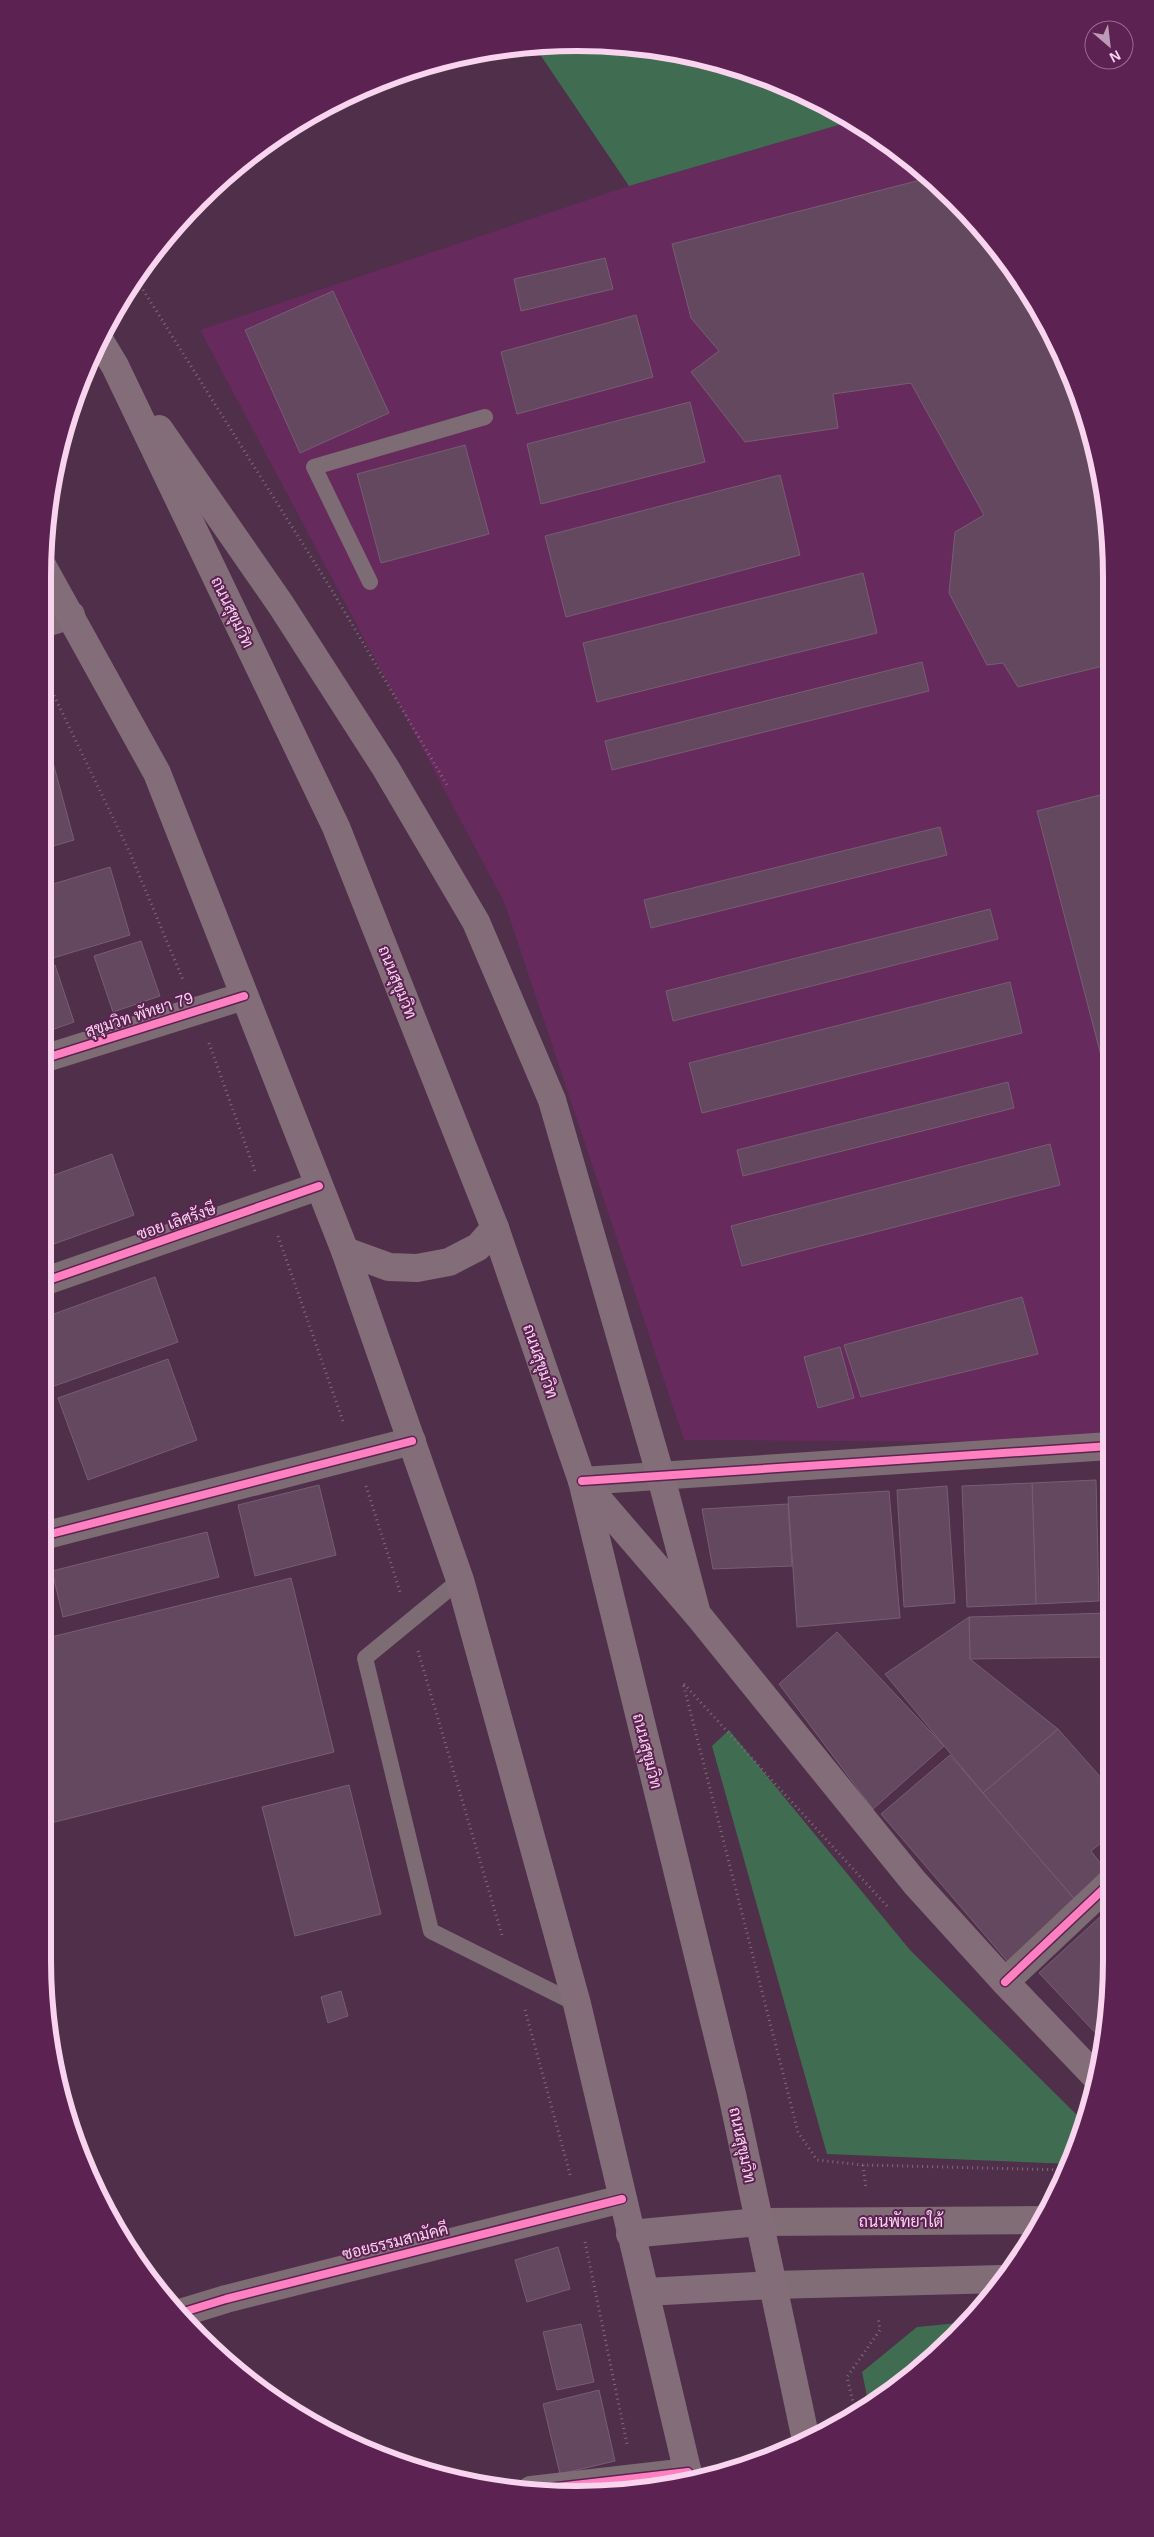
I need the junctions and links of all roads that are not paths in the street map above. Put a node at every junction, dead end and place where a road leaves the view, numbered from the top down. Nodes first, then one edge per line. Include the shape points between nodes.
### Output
1 (104, 347) edge
2 (115, 366) junction
3 (485, 417) dead end
4 (51, 579) edge
5 (370, 582) dead end
6 (71, 615) junction
7 (51, 621) edge
8 (244, 996) junction
9 (51, 1057) edge
10 (319, 1186) junction
11 (496, 1228) junction
12 (345, 1251) junction
13 (51, 1279) edge
14 (412, 1441) junction
15 (1103, 1446) edge
16 (661, 1477) junction
17 (582, 1481) junction
18 (51, 1534) edge
19 (460, 1580) junction
20 (697, 1614) junction
21 (1103, 1890) edge
22 (1005, 1982) junction
23 (577, 2004) junction
24 (1091, 2072) edge
25 (622, 2199) junction
26 (1034, 2220) edge
27 (759, 2222) junction
28 (630, 2234) junction
29 (994, 2280) edge
30 (773, 2284) junction
31 (646, 2292) junction
32 (186, 2311) edge
33 (805, 2434) edge
34 (688, 2474) edge
35 (671, 2477) edge
36 (568, 2486) edge

1 - 2 highway, ถนนสุขุมวิท
2 - 11 highway, ถนนสุขุมวิท via 336,827
2 - 16 highway via 282,605 385,767 476,922 552,1100
3 - 5 lane via 314,467
4 - 6 highway
6 - 7 street
6 - 8 highway via 157,773
8 - 9 street, สุขุมวิท พัทยา 79
8 - 10 highway
10 - 12 highway
10 - 13 street, ซอย เลิศรังษี
11 - 12 highway via 471,1251 448,1262 417,1268 389,1267
11 - 17 highway, ถนนสุขุมวิท
12 - 14 highway
14 - 18 street
14 - 19 highway
15 - 16 street
16 - 17 street
16 - 20 highway
17 - 20 highway
17 - 27 highway, ถนนสุขุมวิท via 732,2094
19 - 23 highway
19 - 23 lane via 365,1658 431,1931
20 - 22 highway via 915,1883
21 - 22 street
22 - 24 highway
23 - 25 highway
25 - 28 highway
25 - 32 street, ซอยธรรมสามัคคี
26 - 27 main road, ถนนพัทยาใต้
27 - 28 highway
27 - 30 highway, ถนนสุขุมวิท
28 - 31 highway
29 - 30 main road
30 - 31 highway
30 - 33 highway, ถนนสุขุมวิท
31 - 34 highway
35 - 36 street

